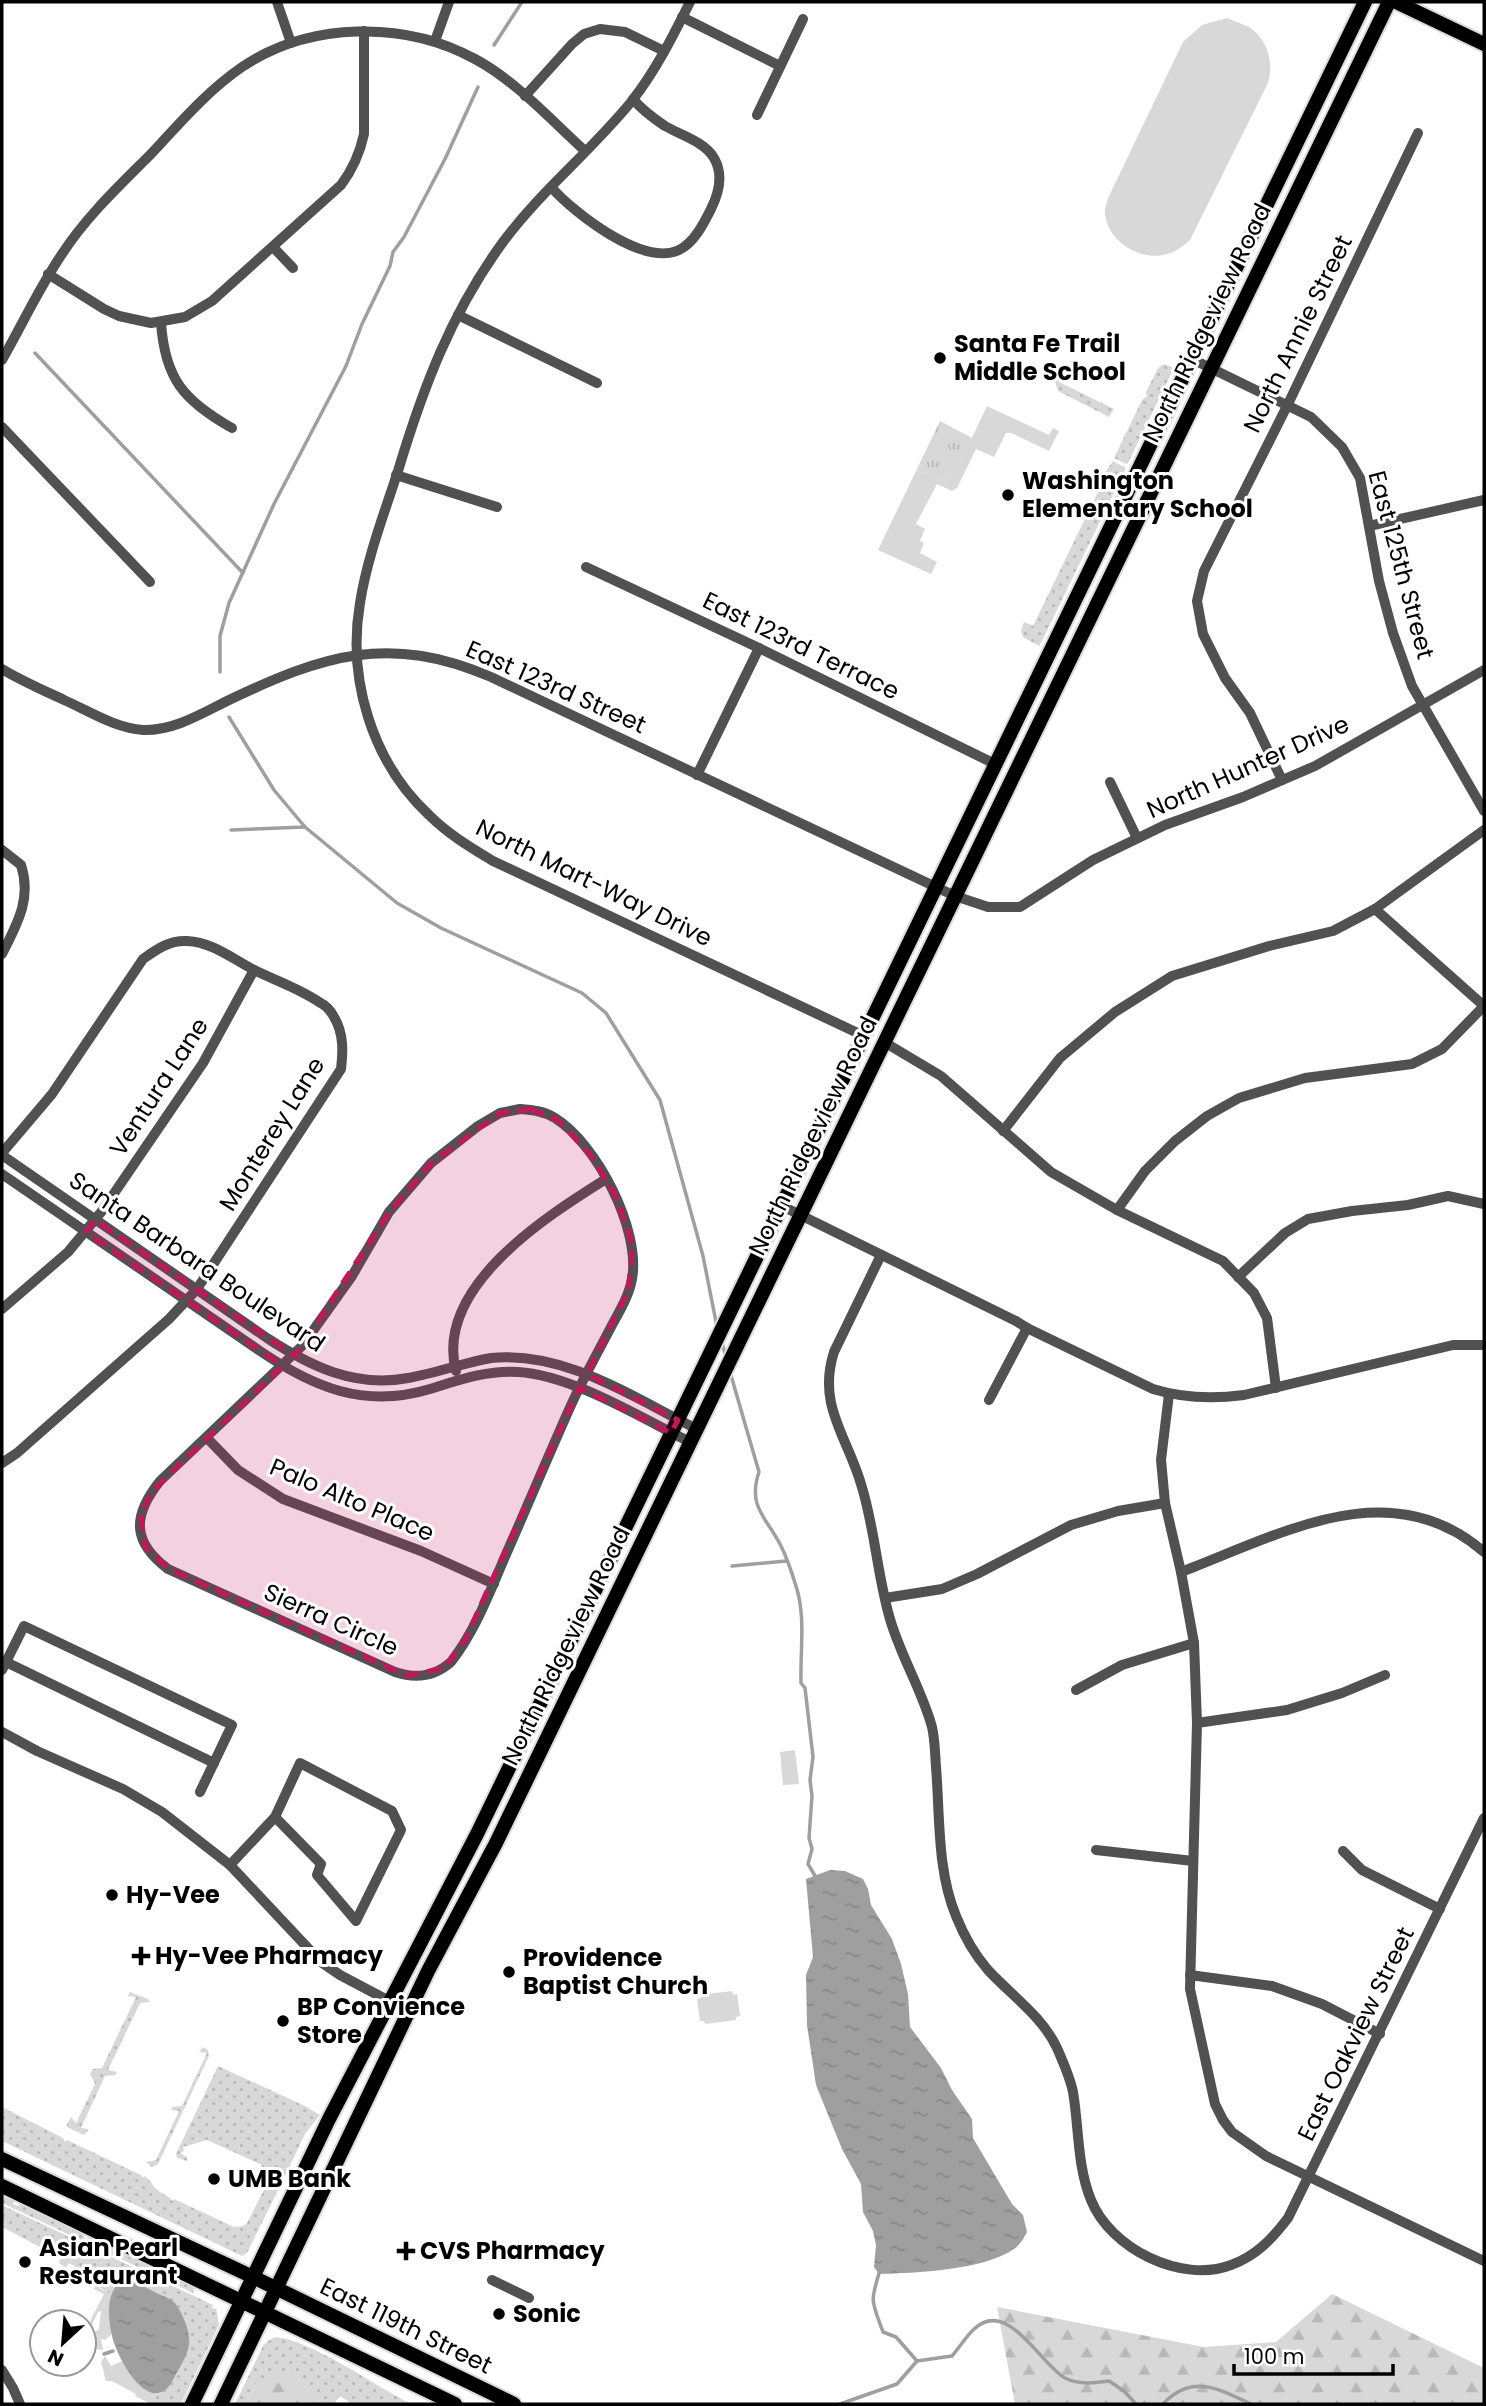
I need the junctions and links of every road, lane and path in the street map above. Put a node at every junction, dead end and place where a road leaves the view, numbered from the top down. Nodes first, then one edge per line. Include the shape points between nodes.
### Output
1 (278, 2) edge
2 (449, 2) edge
3 (690, 2) edge
4 (1365, 2) edge
5 (1390, 2) edge
6 (1396, 2) edge
7 (682, 17) junction
8 (803, 19) dead end
9 (364, 31) junction
10 (435, 41) junction
11 (291, 43) junction
12 (1484, 44) edge
13 (664, 51) junction
14 (780, 66) junction
15 (525, 96) junction
16 (633, 99) junction
17 (757, 115) dead end
18 (1419, 133) dead end
19 (584, 150) junction
20 (551, 187) junction
21 (273, 247) junction
22 (293, 268) dead end
23 (48, 274) junction
24 (458, 315) junction
25 (161, 323) junction
26 (1192, 359) junction
27 (2, 360) edge
28 (1210, 368) junction
29 (597, 383) dead end
30 (1289, 404) junction
31 (2, 427) edge
32 (232, 428) dead end
33 (396, 475) junction
34 (1484, 500) edge
35 (497, 507) dead end
36 (1369, 526) junction
37 (586, 567) dead end
38 (150, 582) dead end
39 (760, 648) junction
40 (357, 655) junction
41 (2, 669) edge
42 (1484, 670) edge
43 (1424, 705) junction
44 (997, 765) junction
45 (697, 775) junction
46 (1282, 780) junction
47 (1110, 782) dead end
48 (1484, 811) edge
49 (1484, 830) edge
50 (1137, 838) junction
51 (2, 850) edge
52 (936, 888) junction
53 (955, 896) junction
54 (1375, 909) junction
55 (2, 954) edge
56 (254, 970) junction
57 (1484, 1006) edge
58 (864, 1036) junction
59 (884, 1042) junction
60 (1003, 1131) junction
61 (2, 1154) edge
62 (2, 1174) edge
63 (606, 1179) junction
64 (1484, 1204) edge
65 (782, 1206) junction
66 (1117, 1210) junction
67 (800, 1215) junction
68 (95, 1220) junction
69 (85, 1232) junction
70 (881, 1255) junction
71 (1238, 1277) junction
72 (197, 1289) junction
73 (187, 1300) junction
74 (2, 1309) edge
75 (1027, 1328) junction
76 (1484, 1345) edge
77 (293, 1355) junction
78 (455, 1365) junction
79 (282, 1366) junction
80 (586, 1374) junction
81 (459, 1379) junction
82 (579, 1388) junction
83 (1276, 1388) junction
84 (1169, 1394) junction
85 (989, 1400) dead end
86 (675, 1426) junction
87 (693, 1435) junction
88 (207, 1437) junction
89 (2, 1463) edge
90 (1165, 1503) junction
91 (1484, 1552) edge
92 (1181, 1572) junction
93 (494, 1584) junction
94 (885, 1598) junction
95 (1194, 1643) junction
96 (4, 1666) edge
97 (1385, 1675) dead end
98 (1076, 1690) dead end
99 (1197, 1723) junction
100 (2, 1732) edge
101 (214, 1763) junction
102 (200, 1792) dead end
103 (275, 1817) junction
104 (1484, 1818) edge
105 (1096, 1850) dead end
106 (1343, 1851) dead end
107 (1193, 1861) junction
108 (230, 1865) junction
109 (1440, 1909) junction
110 (1190, 1975) junction
111 (390, 2003) junction
112 (410, 2012) junction
113 (1380, 2034) junction
114 (2, 2159) edge
115 (1309, 2177) junction
116 (2, 2186) edge
117 (1484, 2262) edge
118 (253, 2277) junction
119 (492, 2280) dead end
120 (277, 2289) junction
121 (529, 2298) dead end
122 (242, 2300) junction
123 (266, 2312) junction
124 (2, 2370) edge
125 (20, 2404) edge
126 (192, 2404) edge
127 (221, 2404) edge
128 (455, 2404) edge
129 (514, 2404) edge

1 - 11 street
2 - 10 street
3 - 7 street, North Mart-Way Drive
4 - 26 main road, North Ridgeview Road
5 - 28 main road, North Ridgeview Road
6 - 12 main road
7 - 13 street, North Mart-Way Drive
7 - 14 street
8 - 14 street
9 - 10 street
9 - 11 street
9 - 21 street via 364,134 355,164 341,185
10 - 15 street via 475,58
11 - 23 street via 244,66 203,99 90,217
13 - 15 street via 625,32 600,29 584,34
13 - 16 street, North Mart-Way Drive
14 - 17 street
15 - 19 street
16 - 19 street, North Mart-Way Drive
16 - 20 street via 647,114 706,148 714,158 719,189 691,242 660,254 640,248 579,215
18 - 30 street, North Annie Street
19 - 20 street, North Mart-Way Drive
20 - 24 street, North Mart-Way Drive via 503,243
21 - 22 street
21 - 25 street via 202,308
23 - 25 street via 120,316
23 - 27 street
24 - 29 street
24 - 33 street, North Mart-Way Drive via 433,366
25 - 32 street via 167,362 181,390 207,414
26 - 28 street, East 125th Street
26 - 44 main road, North Ridgeview Road
28 - 30 street, East 125th Street
28 - 53 main road, North Ridgeview Road
30 - 36 street, East 125th Street via 1311,416 1342,447 1360,478
30 - 46 street, North Annie Street via 1204,571 1197,601 1203,634 1225,678 1250,713
31 - 38 street
33 - 35 street
33 - 40 street, North Mart-Way Drive via 363,586
34 - 36 street
36 - 43 street, East 125th Street via 1393,633 1412,686
37 - 39 street, East 123rd Terrace
39 - 44 street, East 123rd Terrace
39 - 45 street
40 - 41 street, East 123rd Street via 290,672 160,729 113,723
40 - 45 street, East 123rd Street via 405,654 460,665
40 - 58 street, North Mart-Way Drive via 361,691 382,751 401,784 459,841
42 - 43 street, North Hunter Drive
43 - 46 street, North Hunter Drive
43 - 48 street, East 125th Street
44 - 52 main road, North Ridgeview Road
45 - 52 street, East 123rd Street
46 - 50 street, North Hunter Drive
47 - 50 street, North Hunter Drive
49 - 54 street
50 - 53 street, North Hunter Drive via 1020,907 988,907
51 - 55 street via 21,865 26,893
52 - 53 street, North Hunter Drive
52 - 58 main road, North Ridgeview Road
53 - 59 main road, North Ridgeview Road
54 - 57 street
54 - 60 street via 1333,931 1172,976 1115,1012 1060,1058
56 - 61 street, Monterey Lane via 228,954 191,941 171,943 143,958 52,1094
56 - 68 street, Ventura Lane via 203,1063
56 - 72 street, Monterey Lane via 312,997 330,1011 342,1035 341,1069
57 - 66 street via 1442,1049 1412,1064 1305,1078 1239,1098 1175,1142 1144,1171
58 - 65 main road, North Ridgeview Road
59 - 60 street via 941,1076
59 - 67 main road, North Ridgeview Road
60 - 66 street via 1051,1172
61 - 68 street, Santa Barbara Boulevard
62 - 69 street, Santa Barbara Boulevard
63 - 77 street, Sierra Circle via 572,1133 549,1115 520,1109 489,1119 448,1147 411,1184 329,1311
63 - 78 street via 537,1225 495,1262 474,1290 459,1322 452,1341
63 - 80 street, Sierra Circle via 629,1228 633,1270 624,1301
64 - 71 street via 1448,1196 1308,1219 1285,1233
65 - 67 street
65 - 86 main road, North Ridgeview Road
66 - 71 street via 1223,1261
67 - 70 street
67 - 87 main road, North Ridgeview Road
68 - 69 street, Ventura Lane
68 - 72 street, Santa Barbara Boulevard
69 - 73 street, Santa Barbara Boulevard
69 - 74 street, Ventura Lane
70 - 75 street
70 - 94 street via 834,1352 828,1390 836,1424 861,1483
71 - 83 street via 1254,1293 1267,1318
72 - 73 street, Monterey Lane
72 - 77 street, Santa Barbara Boulevard
73 - 79 street, Santa Barbara Boulevard
73 - 89 street, Monterey Lane
75 - 84 street
75 - 85 street
76 - 83 street via 1453,1345
77 - 78 street, Santa Barbara Boulevard via 323,1370 369,1380 405,1379
77 - 79 street, Sierra Circle
78 - 80 street, Santa Barbara Boulevard via 515,1357 553,1362
78 - 81 street
79 - 81 street, Santa Barbara Boulevard via 317,1385 368,1395 410,1394
79 - 88 street, Sierra Circle
80 - 82 street, Sierra Circle
80 - 86 street, Santa Barbara Boulevard
81 - 82 street, Santa Barbara Boulevard via 519,1372
82 - 86 street, Santa Barbara Boulevard
82 - 93 street, Sierra Circle
83 - 84 street via 1218,1398
84 - 90 street via 1161,1460
86 - 87 street, Santa Barbara Boulevard
86 - 111 main road, North Ridgeview Road
87 - 112 main road, North Ridgeview Road
88 - 93 street, Palo Alto Place via 239,1471 283,1499
88 - 93 street, Sierra Circle via 160,1481 140,1515 145,1547 168,1569 415,1677 451,1662
90 - 92 street
90 - 94 street via 1072,1525 942,1589
91 - 92 street via 1440,1524 1403,1513 1365,1511 1325,1518
92 - 95 street
94 - 115 street via 933,1730 943,1857 954,1912 976,1955 1033,2013 1056,2047 1070,2080 1087,2189 1097,2214 1129,2246 1156,2260 1187,2269 1223,2267 1246,2258 1275,2235
95 - 98 street via 1122,1665
95 - 99 street
96 - 101 street
96 - 101 street via 24,1626 232,1725
97 - 99 street via 1287,1710
99 - 107 street
100 - 108 street via 153,1806
101 - 102 street
103 - 103 street via 300,1763 392,1811 401,1830 356,1921 317,1875 321,1864
103 - 108 street
104 - 109 street, East Oakview Street
105 - 107 street
106 - 109 street, East Oakview Street via 1362,1870
107 - 110 street
108 - 111 street via 321,1962
109 - 113 street, East Oakview Street
110 - 113 street via 1272,1986 1322,2004
110 - 115 street via 1209,2080 1223,2120 1249,2146
111 - 112 street
111 - 118 main road, North Ridgeview Road
112 - 120 main road, North Ridgeview Road
113 - 115 street, East Oakview Street
114 - 118 main road
115 - 117 street
116 - 122 main road
118 - 120 main road, East 119th Street
118 - 122 main road, North Ridgeview Road
119 - 121 street
120 - 123 main road, North Ridgeview Road
120 - 129 main road, East 119th Street
122 - 123 main road, East 119th Street
122 - 126 main road, North Ridgeview Road
123 - 127 main road, North Ridgeview Road
123 - 128 main road, East 119th Street
124 - 125 street

